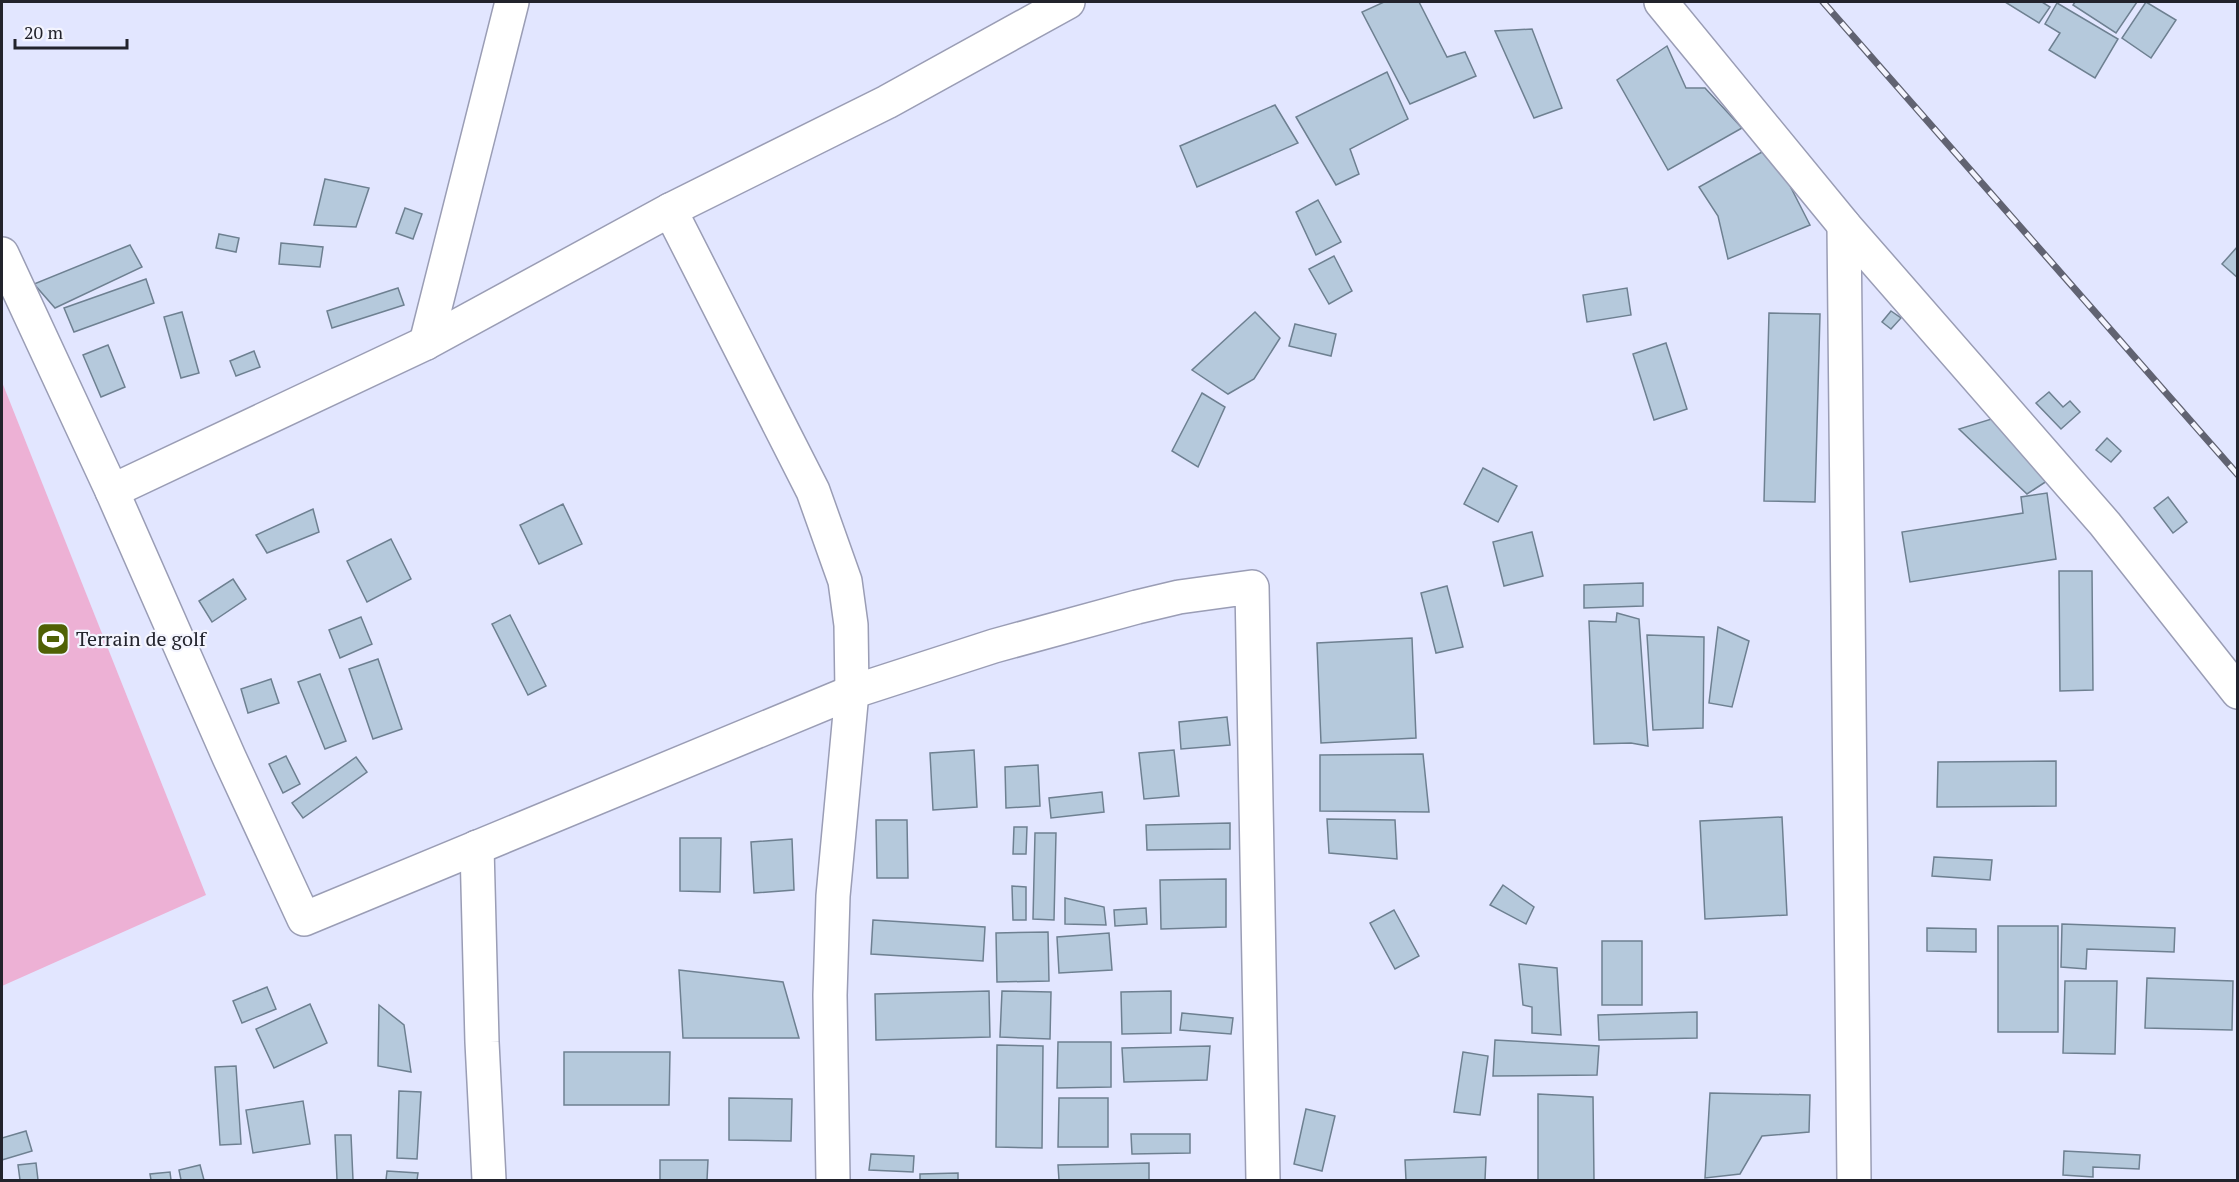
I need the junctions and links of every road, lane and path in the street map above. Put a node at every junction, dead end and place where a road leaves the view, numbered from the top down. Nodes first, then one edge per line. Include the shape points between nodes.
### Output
1 (512, 2) edge
2 (1068, 2) edge
3 (1661, 2) edge
4 (670, 210) junction
5 (1844, 225) junction
6 (2, 254) edge
7 (426, 343) junction
8 (112, 491) junction
9 (852, 692) junction
10 (2238, 692) edge
11 (477, 847) junction
12 (489, 1180) edge
13 (833, 1180) edge
14 (1263, 1180) edge
15 (1854, 1180) edge

1 - 7 street
2 - 4 street via 887,102
3 - 5 street
4 - 7 street
4 - 9 street via 813,491 845,581 851,624
5 - 10 street via 2105,524
5 - 15 street
6 - 8 street
7 - 8 street
8 - 11 street via 304,919
9 - 11 street
9 - 13 street via 832,896
9 - 14 street via 994,646 1137,607 1252,587
11 - 12 street

